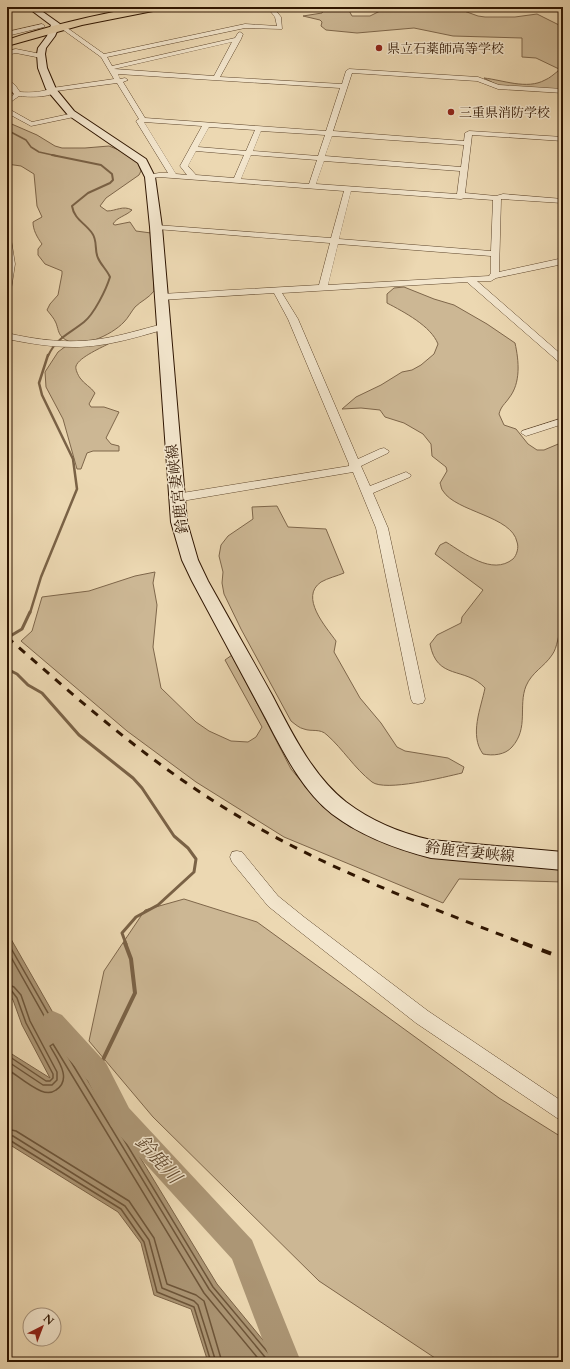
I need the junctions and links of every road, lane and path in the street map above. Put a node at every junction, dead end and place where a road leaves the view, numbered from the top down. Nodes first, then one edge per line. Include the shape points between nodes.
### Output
1 (20, 7) edge
2 (31, 7) edge
3 (142, 7) edge
4 (158, 7) edge
5 (270, 7) edge
6 (7, 11) edge
7 (245, 24) junction
8 (42, 26) dead end
9 (57, 27) junction
10 (9, 37) edge
11 (238, 39) junction
12 (7, 53) edge
13 (41, 56) junction
14 (103, 56) junction
15 (112, 70) junction
16 (149, 74) junction
17 (216, 78) junction
18 (7, 81) edge
19 (119, 82) junction
20 (344, 86) junction
21 (53, 91) junction
22 (563, 91) edge
23 (17, 94) junction
24 (7, 103) edge
25 (7, 110) edge
26 (71, 113) junction
27 (38, 115) dead end
28 (19, 116) junction
29 (30, 116) dead end
30 (143, 120) junction
31 (207, 124) junction
32 (259, 128) junction
33 (329, 133) junction
34 (563, 139) edge
35 (468, 143) junction
36 (194, 149) junction
37 (249, 153) junction
38 (320, 158) junction
39 (464, 168) junction
40 (173, 176) junction
41 (150, 177) junction
42 (193, 177) junction
43 (237, 180) junction
44 (312, 186) junction
45 (348, 189) junction
46 (462, 195) junction
47 (497, 198) junction
48 (562, 201) dead end
49 (156, 227) junction
50 (7, 239) edge
51 (336, 241) junction
52 (496, 254) junction
53 (563, 261) edge
54 (494, 276) junction
55 (469, 279) junction
56 (323, 288) junction
57 (7, 290) edge
58 (277, 290) junction
59 (161, 297) junction
60 (163, 327) junction
61 (7, 336) edge
62 (563, 361) edge
63 (563, 421) edge
64 (526, 433) dead end
65 (384, 451) dead end
66 (354, 466) junction
67 (406, 475) dead end
68 (366, 491) junction
69 (176, 498) junction
70 (418, 699) dead end
71 (237, 857) dead end
72 (563, 861) edge
73 (563, 1112) edge

1 - 6 street
2 - 9 main road
3 - 9 highway
4 - 9 highway
5 - 7 street via 278,17 280,28
7 - 11 street
7 - 14 street
8 - 10 street
9 - 10 highway
9 - 13 main road via 42,49
9 - 14 street
11 - 15 street
11 - 17 street
12 - 13 street via 16,50
13 - 21 main road, 鈴鹿宮妻峡線 via 43,75
14 - 15 street
15 - 16 street
15 - 19 street
16 - 17 street
16 - 19 street
17 - 20 street
18 - 23 street via 16,89
19 - 21 street
19 - 30 street
20 - 22 street via 349,71 478,79 498,87
20 - 33 street
21 - 23 street via 32,95
21 - 26 main road, 鈴鹿宮妻峡線
23 - 24 street
25 - 28 street
26 - 27 street
26 - 28 street via 31,124
26 - 41 main road, 鈴鹿宮妻峡線 via 142,161
28 - 29 street
30 - 31 street
30 - 40 street via 140,121
31 - 32 street
31 - 36 street
32 - 33 street
32 - 37 street
33 - 35 street
33 - 38 street
34 - 35 street via 470,133
35 - 39 street
36 - 37 street
36 - 42 street via 184,166
37 - 38 street
37 - 43 street
38 - 39 street
38 - 44 street
39 - 46 street
40 - 41 street
40 - 42 street
41 - 49 main road, 鈴鹿宮妻峡線
42 - 43 street
43 - 44 street
44 - 45 street
45 - 46 street via 461,197
45 - 51 street
46 - 47 street
47 - 48 street via 503,196
47 - 52 street
49 - 51 street
49 - 59 main road, 鈴鹿宮妻峡線
50 - 57 street via 11,269
51 - 52 street
51 - 56 street
52 - 54 street
53 - 54 street
54 - 55 street
55 - 56 street
55 - 62 street
56 - 58 street
58 - 59 street
58 - 66 street via 293,319
59 - 60 main road, 鈴鹿宮妻峡線
60 - 61 street via 94,343 47,343
60 - 69 main road, 鈴鹿宮妻峡線
63 - 64 street
65 - 66 street
66 - 68 street
66 - 69 street
67 - 68 street
68 - 70 street via 382,528
69 - 72 main road, 鈴鹿宮妻峡線 via 180,531 200,581 293,751 328,798 370,828 411,844 447,852
71 - 73 street via 273,901 299,922 422,1017

